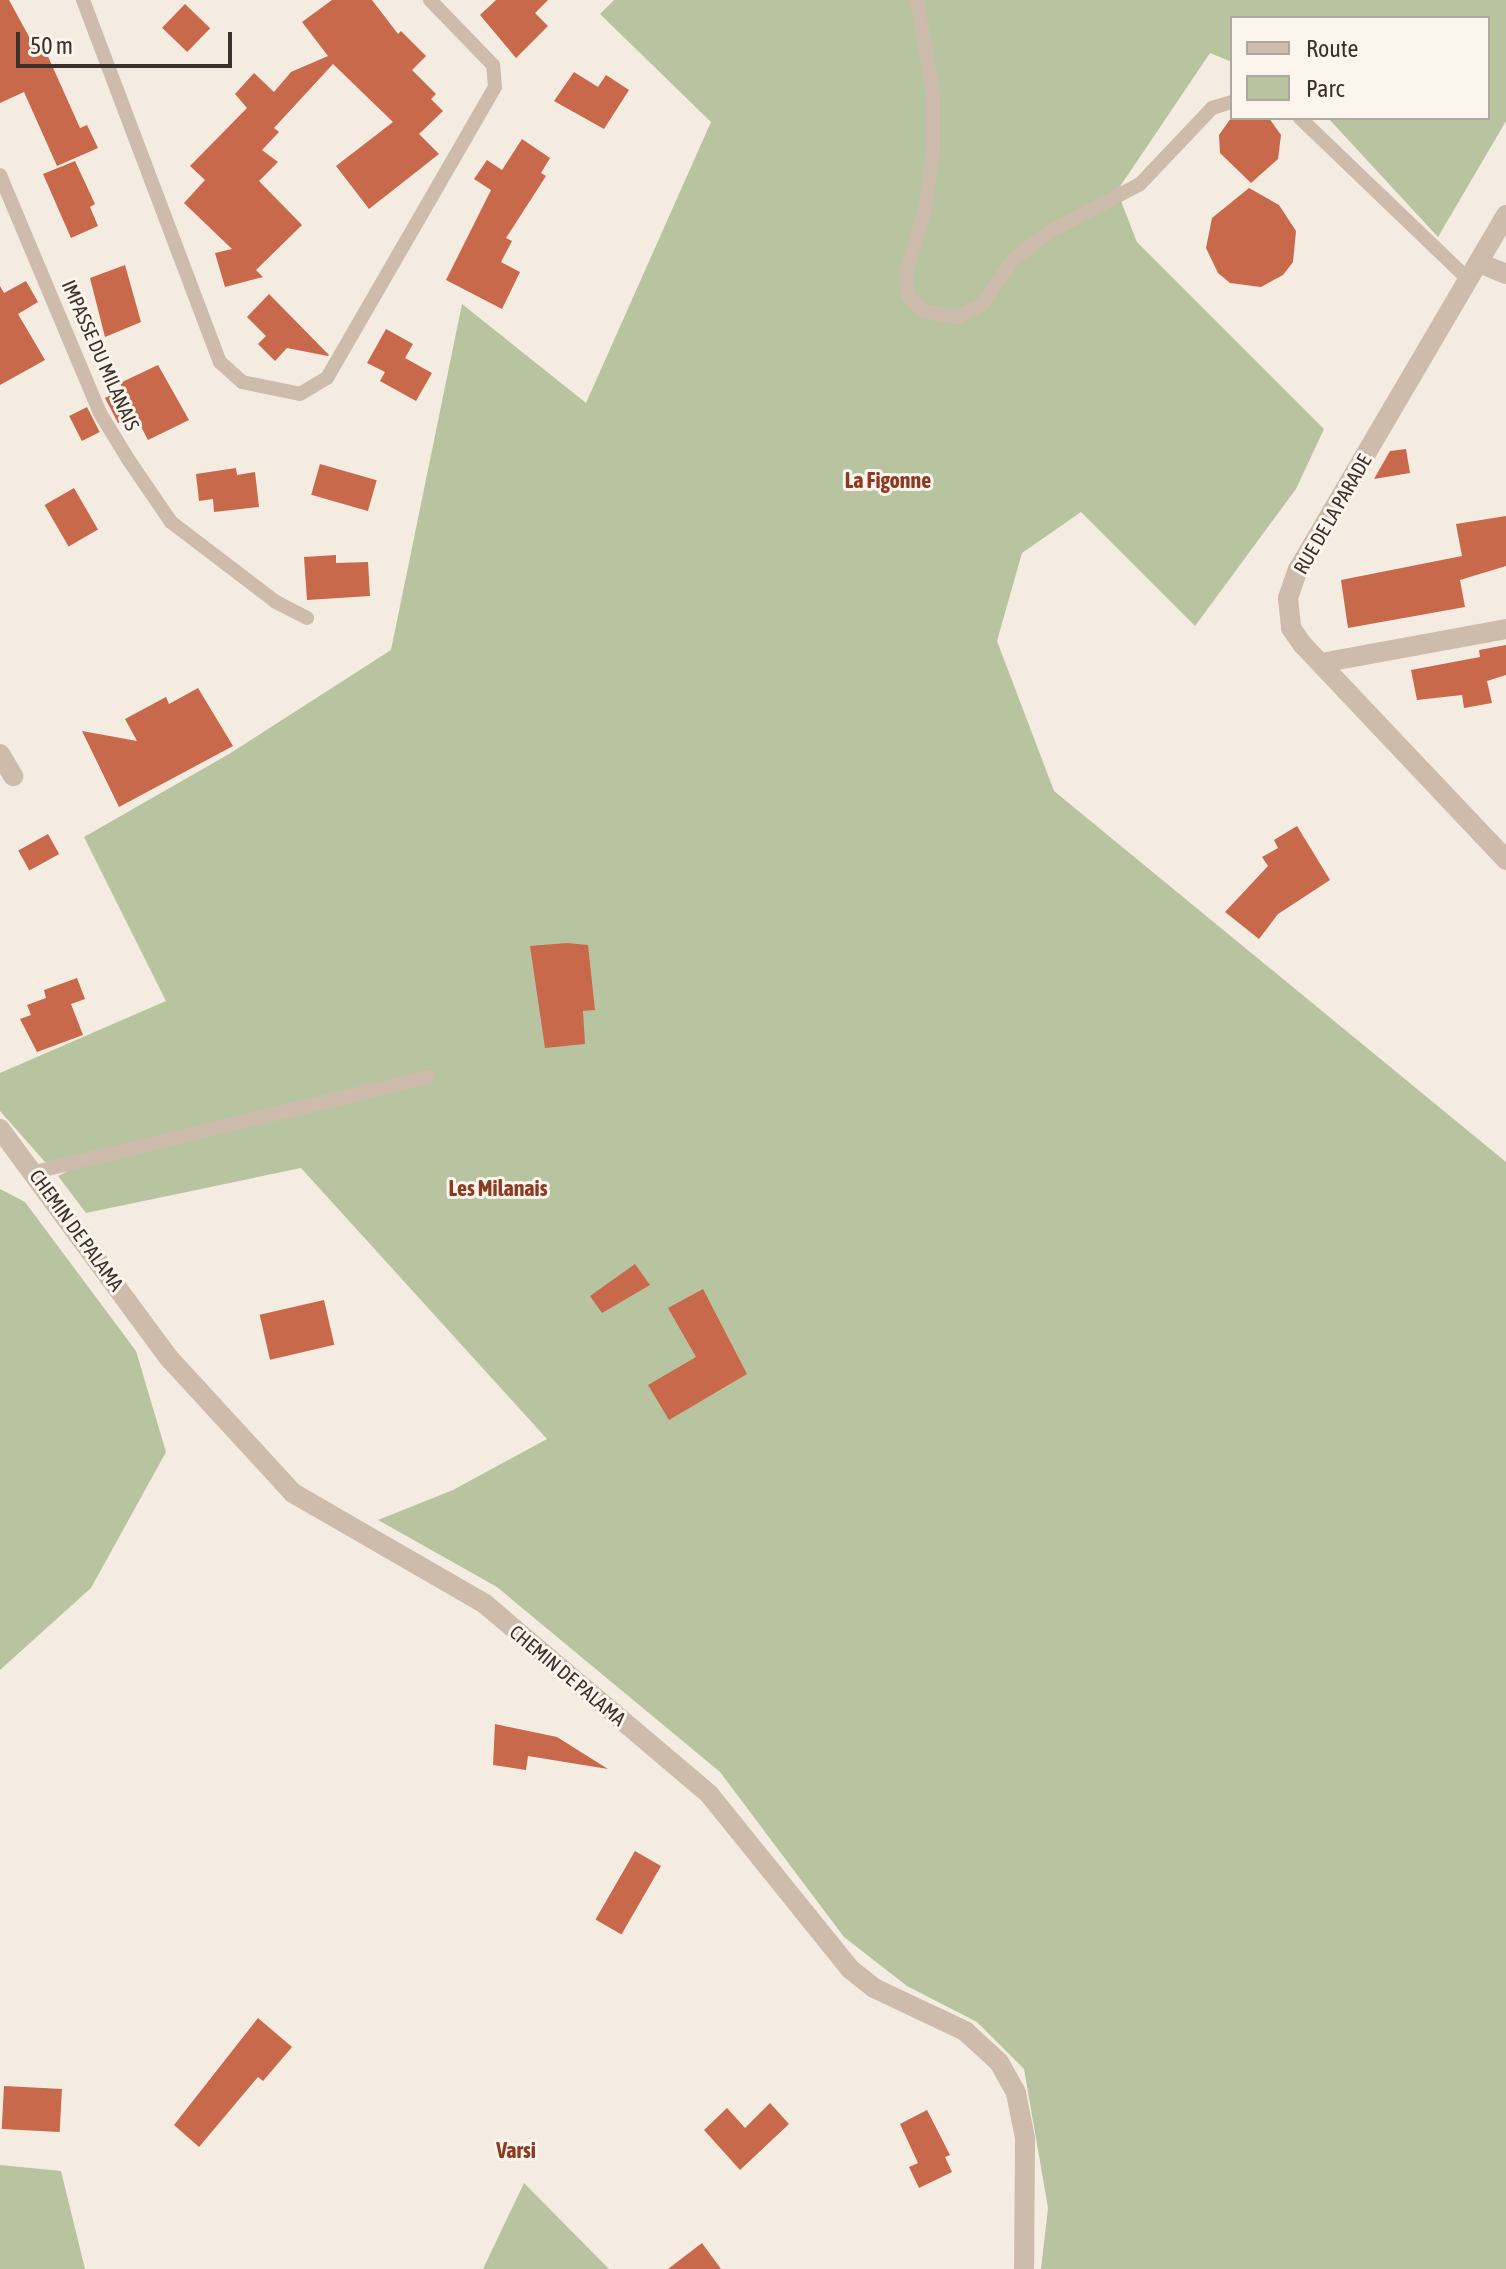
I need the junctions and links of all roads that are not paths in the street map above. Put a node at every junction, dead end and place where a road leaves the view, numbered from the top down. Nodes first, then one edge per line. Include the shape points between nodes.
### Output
1 (83, 0) edge
2 (430, 0) edge
3 (917, 0) edge
4 (1230, 103) edge
5 (1302, 120) edge
6 (0, 175) edge
7 (1506, 215) edge
8 (1474, 272) junction
9 (1506, 274) edge
10 (307, 618) dead end
11 (1506, 629) edge
12 (1321, 663) junction
13 (0, 754) edge
14 (13, 776) dead end
15 (1506, 860) edge
16 (428, 1077) dead end
17 (0, 1129) edge
18 (35, 1172) junction
19 (1024, 2269) edge

1 - 2 lane via 220,362 242,382 300,394 327,378 495,87 493,65
3 - 4 lane via 933,93 933,151 924,214 906,272 908,296 923,311 958,317 982,304 1013,260 1049,232 1140,184 1212,108
5 - 8 lane
6 - 10 lane, IMPASSE DU MILANAIS via 100,413 136,472 171,522 276,602
7 - 8 street, RUE DE LA PARADE
8 - 9 street
8 - 12 street, RUE DE LA PARADE via 1298,569 1288,598 1291,628
11 - 12 street
12 - 15 street, RUE DE LA PARADE
13 - 14 street
16 - 18 lane
17 - 18 street, CHEMIN DE PALAMA
18 - 19 street, CHEMIN DE PALAMA via 168,1357 293,1493 485,1604 709,1794 850,1969 874,1988 965,2031 999,2062 1016,2093 1025,2138

